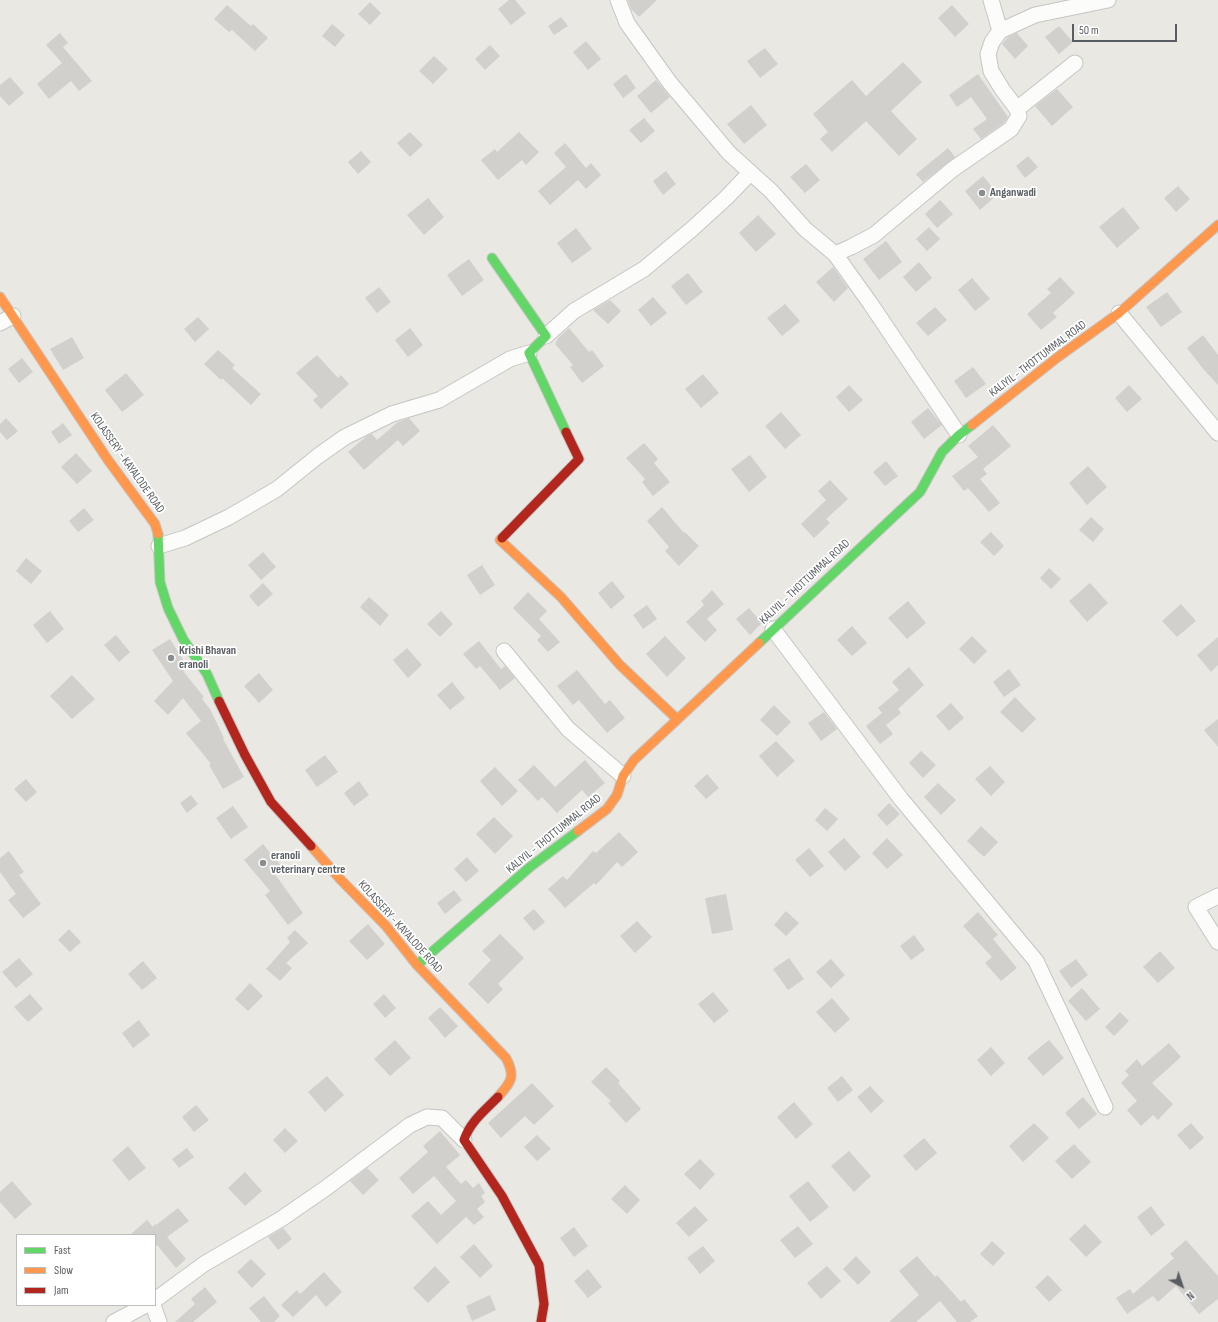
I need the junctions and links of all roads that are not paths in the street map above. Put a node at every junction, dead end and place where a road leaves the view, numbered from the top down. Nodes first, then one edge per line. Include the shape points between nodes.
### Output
1 (618, 0) edge
2 (991, 0) edge
3 (1108, 0) edge
4 (1000, 31) junction
5 (1075, 63) dead end
6 (1017, 109) junction
7 (750, 173) junction
8 (1218, 225) edge
9 (835, 254) junction
10 (492, 258) dead end
11 (0, 297) edge
12 (1119, 313) junction
13 (6, 320) edge
14 (546, 336) junction
15 (529, 353) junction
16 (1218, 433) edge
17 (959, 435) junction
18 (159, 546) junction
19 (772, 629) junction
20 (504, 651) dead end
21 (677, 719) junction
22 (623, 776) junction
23 (1218, 896) edge
24 (1218, 942) edge
25 (417, 965) junction
26 (1105, 1107) dead end
27 (464, 1140) junction
28 (156, 1299) edge
29 (144, 1306) edge
30 (153, 1306) edge
31 (114, 1322) edge
32 (159, 1322) edge
33 (541, 1322) edge

1 - 7 street via 627,23 670,83 729,153
2 - 4 street
3 - 4 street via 1035,15
4 - 6 street via 992,42 988,54 992,71
5 - 6 street
6 - 9 street via 1019,116 1010,129 953,169 874,235
7 - 9 street
7 - 14 street via 726,198 644,269 574,311
8 - 12 main road, KALIYIL - THOTTUMMAL ROAD
9 - 17 street
10 - 14 main road
11 - 13 main road, KOLASSERY - KAYALODE ROAD
12 - 16 street
12 - 17 main road, KALIYIL - THOTTUMMAL ROAD
13 - 18 main road, KOLASSERY - KAYALODE ROAD via 156,524 160,538
14 - 15 main road
15 - 18 street via 510,359 439,400 392,414 345,437 277,489 223,520 185,538
15 - 21 main road via 579,459 500,540 561,597 620,665
17 - 19 main road, KALIYIL - THOTTUMMAL ROAD via 942,452 920,492
18 - 25 main road, KOLASSERY - KAYALODE ROAD via 160,582 168,608 183,639 207,674 245,755 271,802 386,926
19 - 21 main road, KALIYIL - THOTTUMMAL ROAD
19 - 26 street via 901,799 1036,961
20 - 22 street via 568,729
21 - 22 main road, KALIYIL - THOTTUMMAL ROAD via 634,760
22 - 25 main road, KALIYIL - THOTTUMMAL ROAD via 617,795 607,809 530,867
23 - 24 street via 1196,906
25 - 27 main road, KOLASSERY - KAYALODE ROAD via 506,1058 513,1071 510,1082 467,1129
27 - 28 street via 442,1118 428,1117 410,1125 281,1219 204,1264
27 - 33 main road via 502,1196 539,1265 544,1304
29 - 31 street
30 - 32 street

